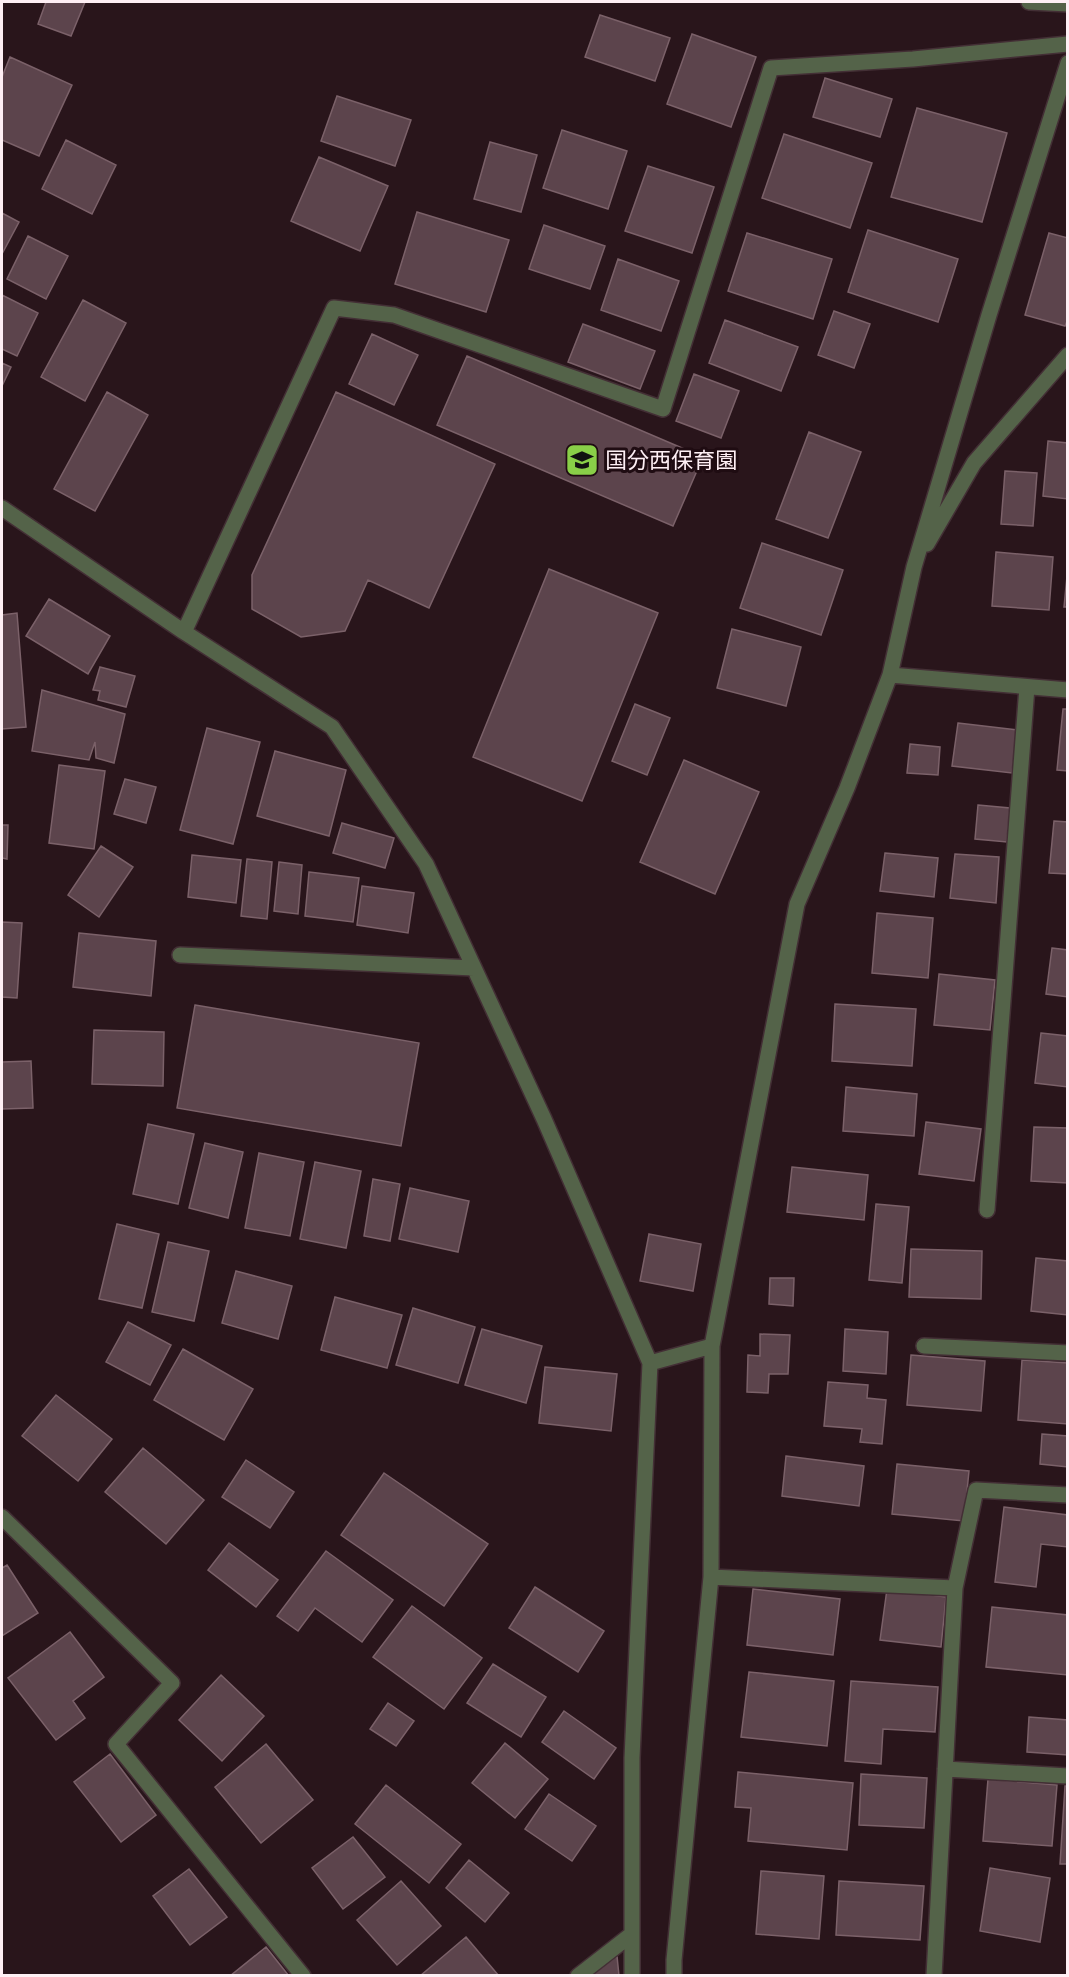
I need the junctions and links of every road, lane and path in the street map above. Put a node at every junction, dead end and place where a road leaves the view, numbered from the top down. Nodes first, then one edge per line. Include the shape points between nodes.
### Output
1 (1029, 2) edge
2 (1068, 4) edge
3 (1068, 44) edge
4 (1068, 63) edge
5 (1068, 355) edge
6 (2, 508) edge
7 (914, 567) junction
8 (184, 632) junction
9 (890, 675) junction
10 (1027, 687) junction
11 (1068, 690) edge
12 (180, 955) dead end
13 (474, 968) junction
14 (987, 1209) dead end
15 (712, 1346) junction
16 (924, 1346) dead end
17 (1068, 1353) edge
18 (650, 1363) junction
19 (1068, 1495) edge
20 (2, 1517) edge
21 (711, 1577) junction
22 (955, 1588) junction
23 (945, 1769) junction
24 (1068, 1776) edge
25 (632, 1934) junction
26 (303, 1976) edge
27 (578, 1976) edge
28 (632, 1976) edge
29 (674, 1976) edge
30 (934, 1976) edge

1 - 2 street
3 - 8 street via 771,68 663,409 393,315 334,308
4 - 7 street
5 - 7 street via 974,464
6 - 8 street
7 - 9 street
8 - 13 street via 332,727 426,864
9 - 10 street
9 - 15 street via 797,904
10 - 11 street
10 - 14 street
12 - 13 street
13 - 18 street
15 - 18 street
15 - 21 street
16 - 17 street
18 - 25 street via 632,1758
19 - 22 street via 976,1490
20 - 26 street via 172,1683 116,1744
21 - 22 street
21 - 29 street
22 - 23 street
23 - 24 street
23 - 30 street
25 - 27 street
25 - 28 street

